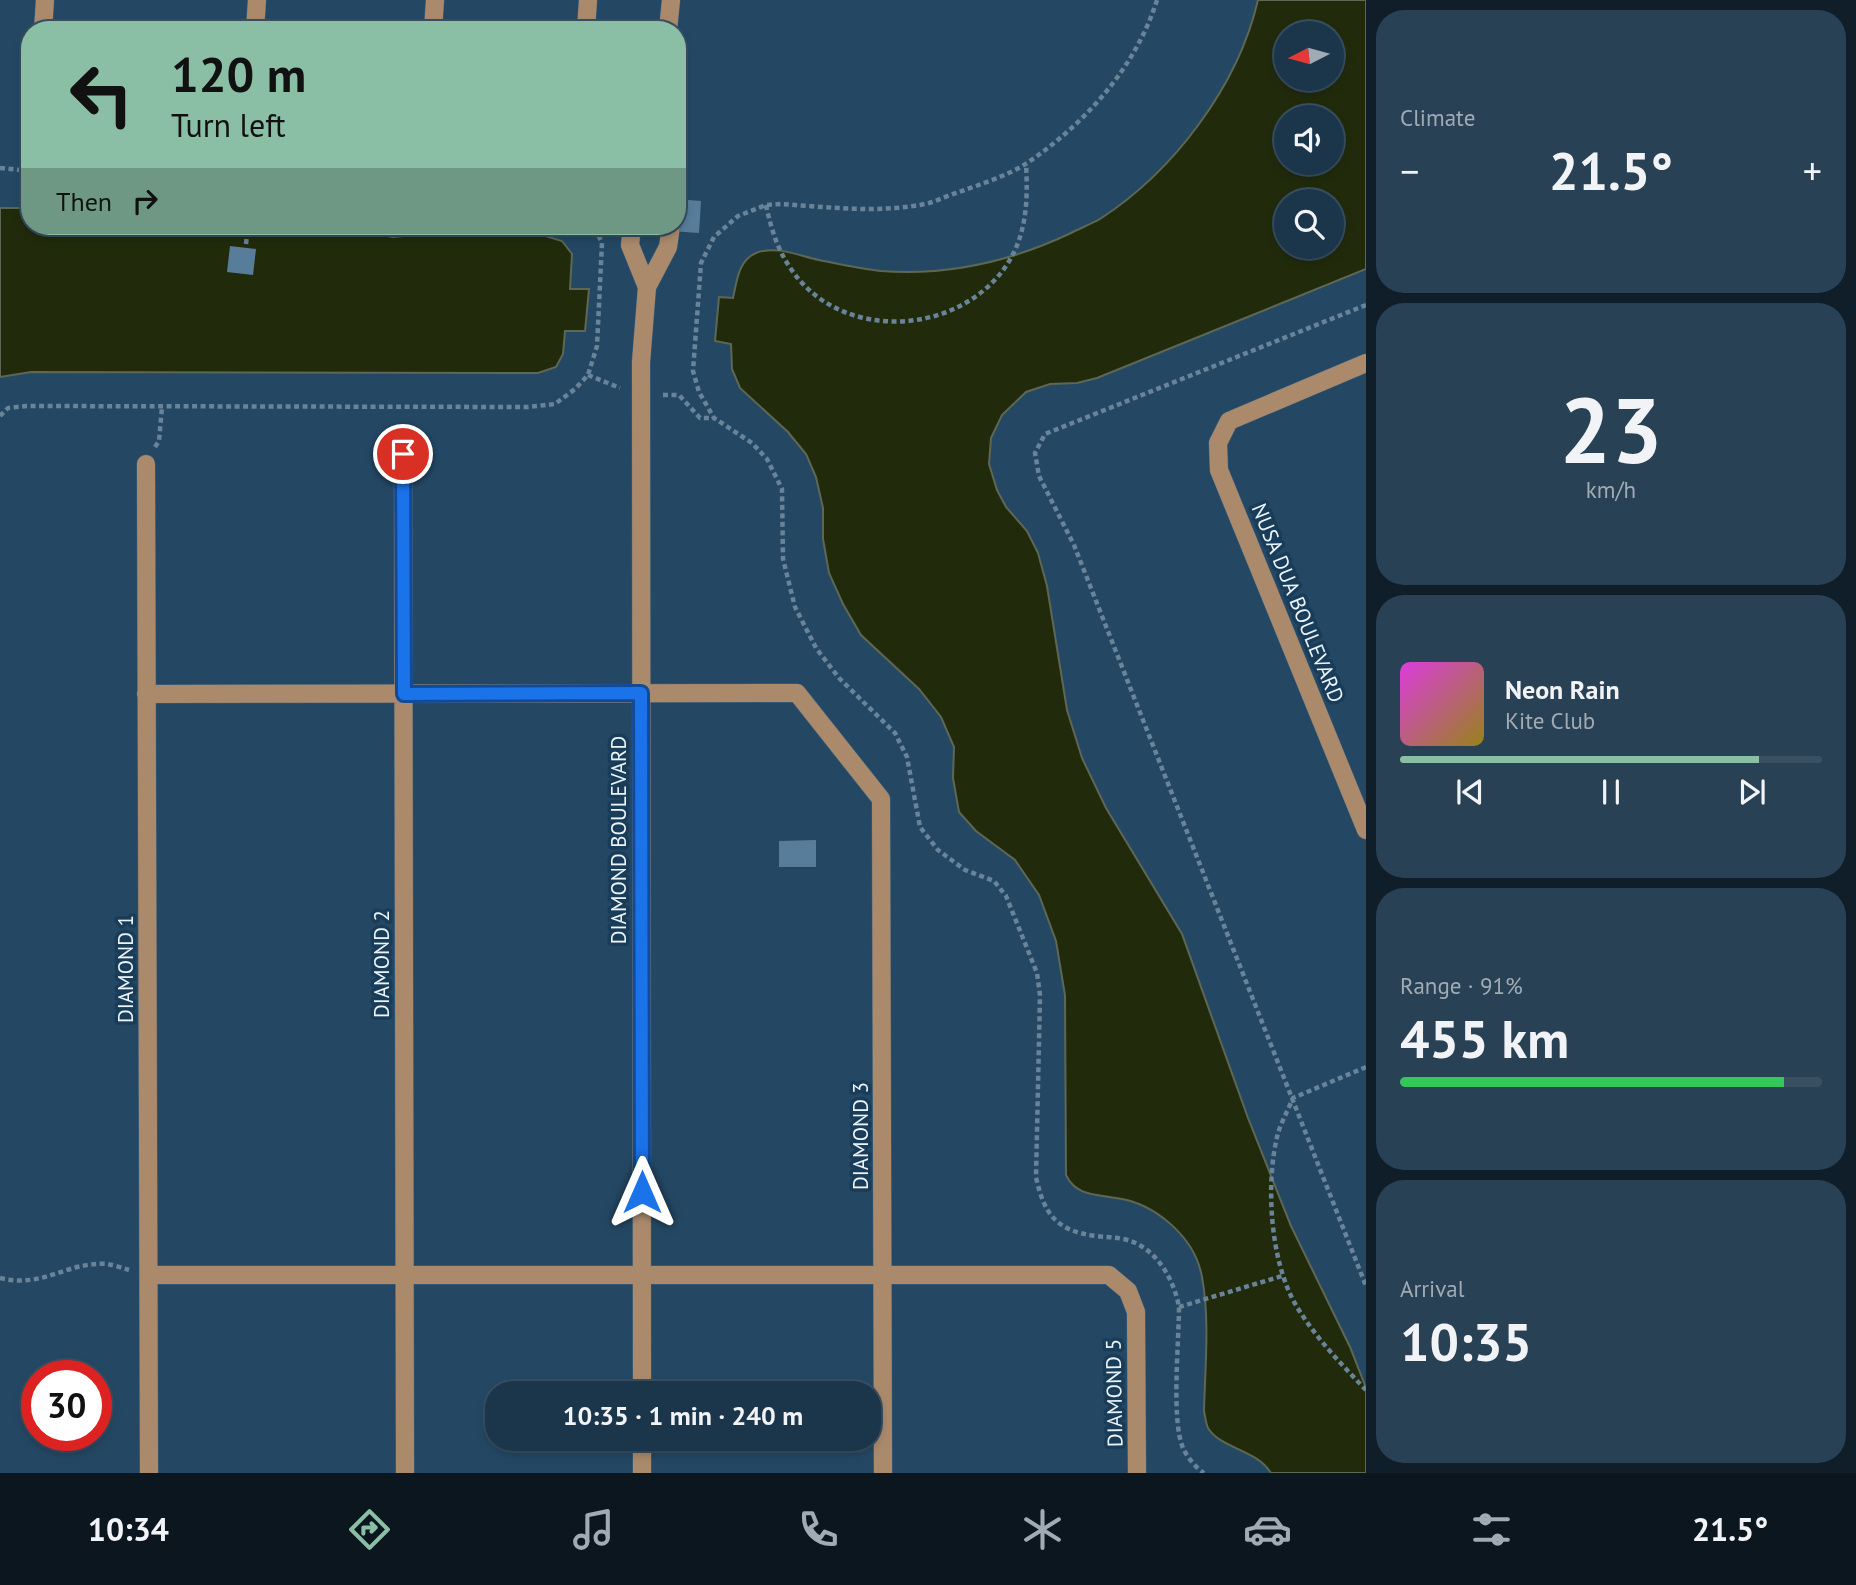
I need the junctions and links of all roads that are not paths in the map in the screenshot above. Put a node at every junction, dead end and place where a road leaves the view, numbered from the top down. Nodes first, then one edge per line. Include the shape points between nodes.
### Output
1 (45, 0) edge
2 (257, 0) edge
3 (435, 0) edge
4 (588, 0) edge
5 (671, 0) edge
6 (44, 21) edge
7 (256, 21) edge
8 (434, 21) edge
9 (587, 21) edge
10 (669, 21) edge
11 (631, 235) edge
12 (670, 235) edge
13 (647, 287) junction
14 (1366, 363) edge
15 (403, 454) dead end
16 (146, 464) road end
17 (641, 693) junction
18 (146, 694) junction
19 (404, 694) junction
20 (1366, 830) edge
21 (404, 1275) junction
22 (642, 1275) junction
23 (883, 1275) junction
24 (149, 1276) junction
25 (642, 1381) edge
26 (642, 1451) edge
27 (149, 1473) edge
28 (405, 1473) edge
29 (642, 1473) edge
30 (883, 1473) edge
31 (1137, 1473) edge

1 - 6 street
2 - 7 street
3 - 8 street
4 - 9 street
5 - 10 street
11 - 13 street, DIAMOND BOULEVARD via 630,245
12 - 13 street, DIAMOND BOULEVARD
13 - 17 street, DIAMOND BOULEVARD via 641,362
14 - 20 street, NUSA DUA BOULEVARD via 1229,421 1218,443 1219,470
15 - 19 street, DIAMOND 2
16 - 18 street, DIAMOND 1
17 - 19 street
17 - 22 street, DIAMOND BOULEVARD
17 - 23 street, DIAMOND 3 via 797,693 881,799
18 - 19 street
18 - 24 street, DIAMOND 1
19 - 21 street, DIAMOND 2
21 - 22 street
21 - 24 street
21 - 28 street, DIAMOND 2
22 - 23 street
22 - 25 street, DIAMOND BOULEVARD
23 - 30 street, DIAMOND 3
23 - 31 street, DIAMOND 5 via 1109,1275 1128,1291 1136,1312
24 - 27 street, DIAMOND 1
26 - 29 street

